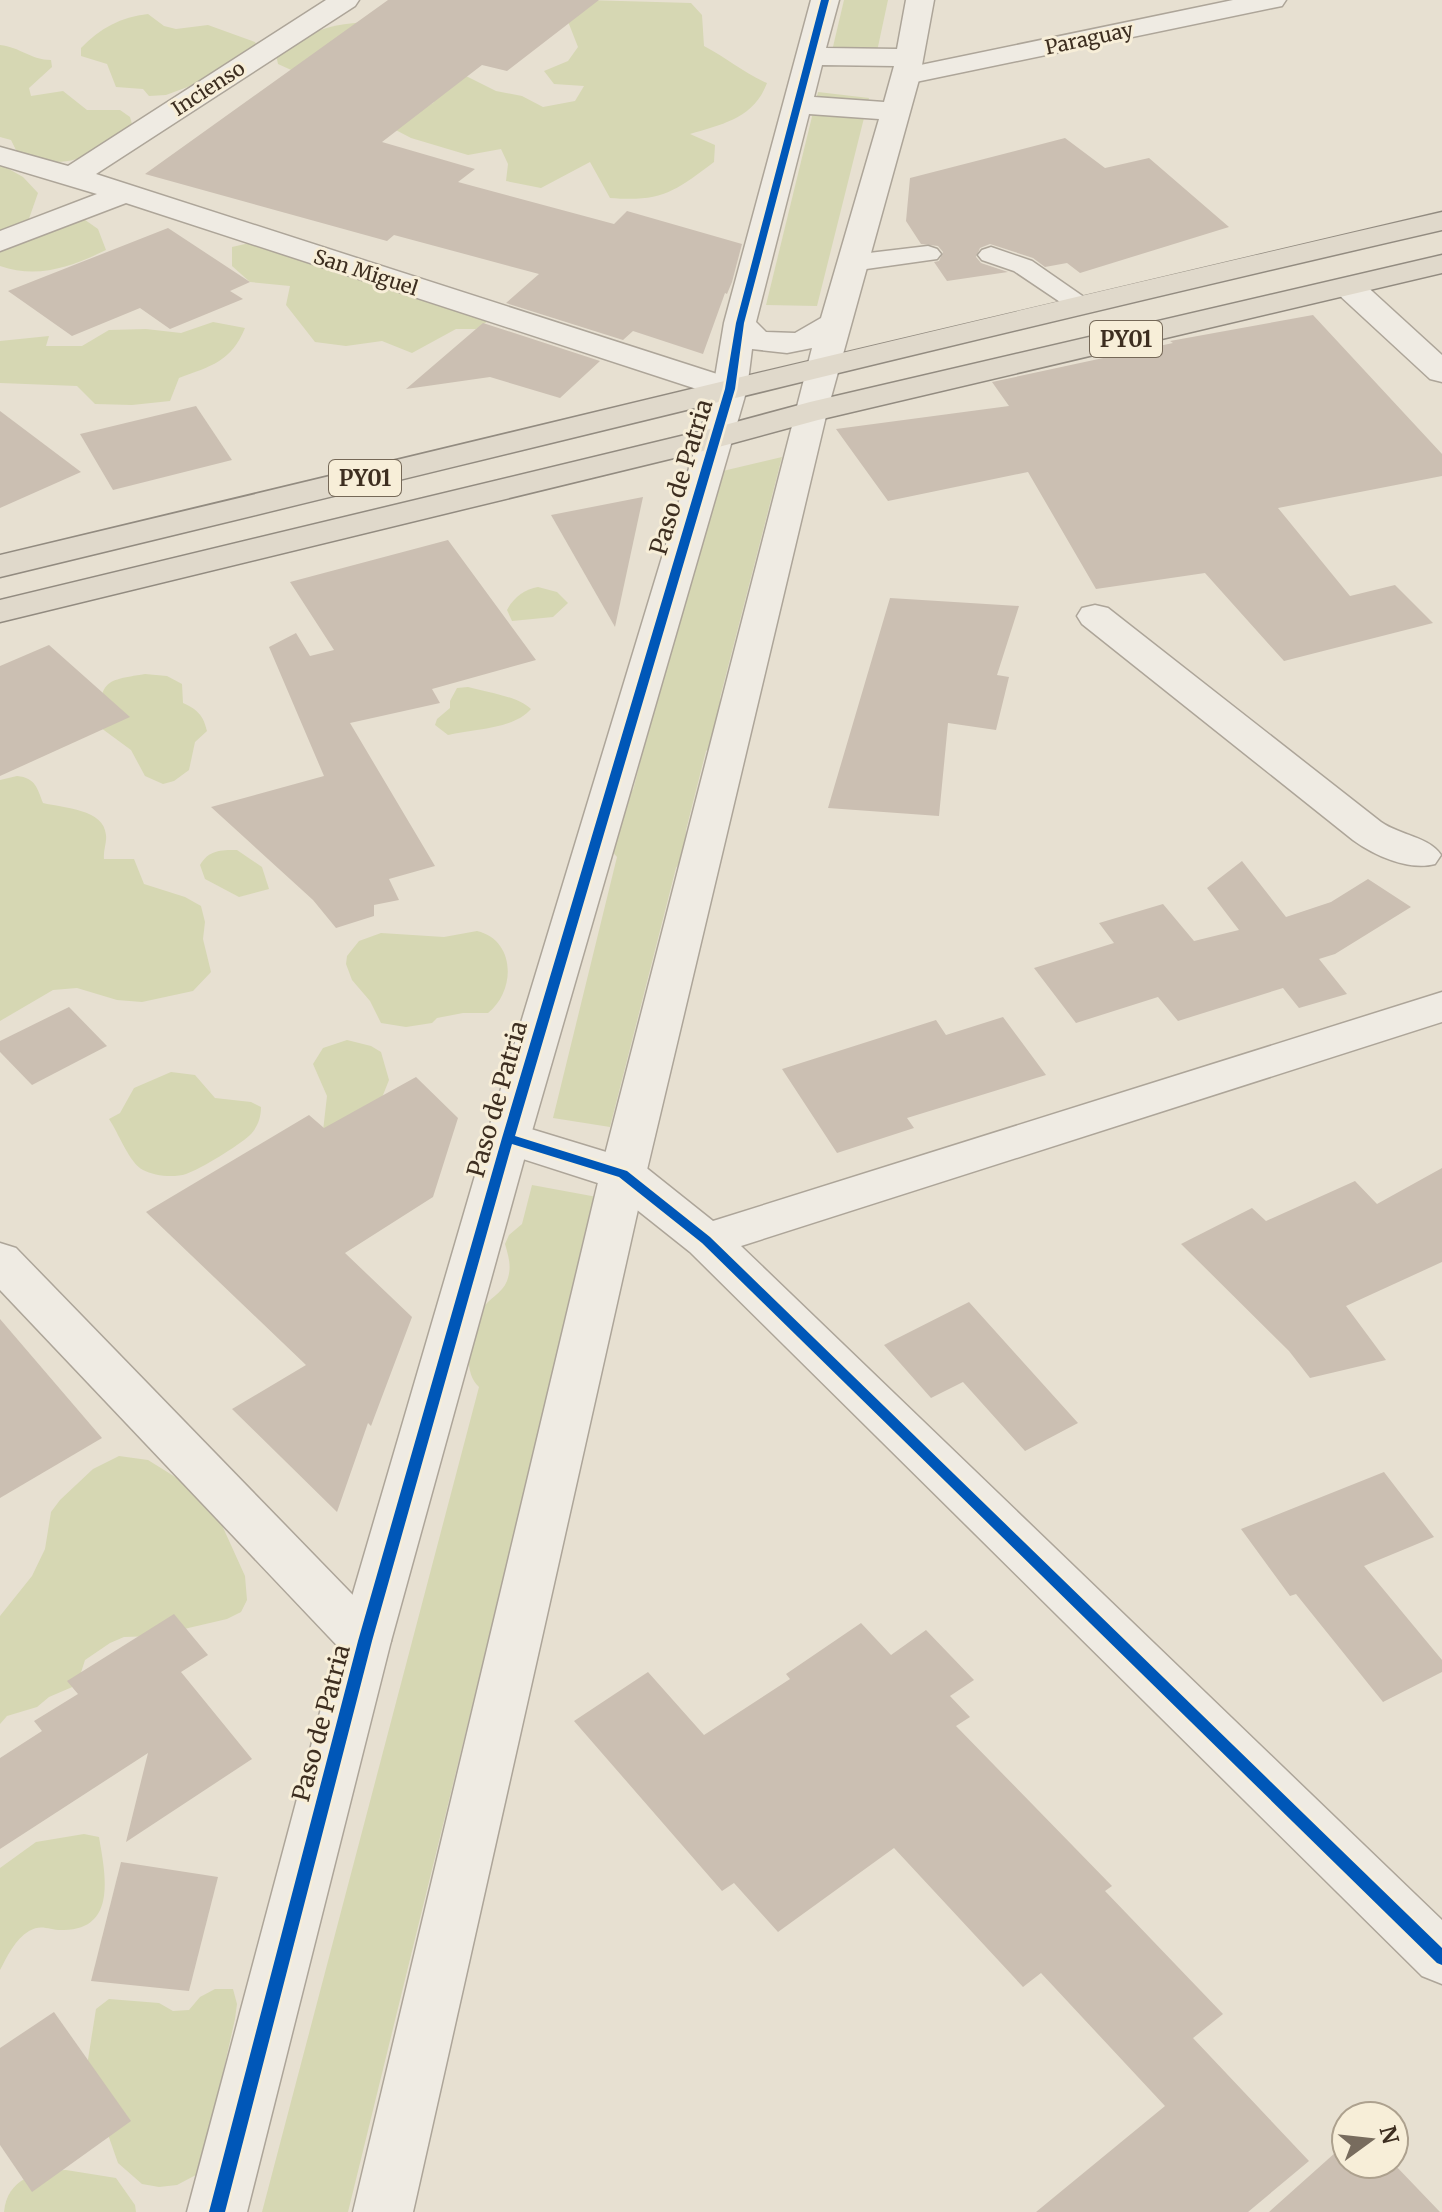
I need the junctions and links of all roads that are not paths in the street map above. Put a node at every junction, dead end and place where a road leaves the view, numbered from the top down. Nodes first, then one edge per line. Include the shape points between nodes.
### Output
1 (345, 0) edge
2 (825, 0) edge
3 (920, 0) edge
4 (1272, 0) edge
5 (811, 56) junction
6 (907, 67) junction
7 (798, 105) junction
8 (895, 111) junction
9 (0, 156) edge
10 (72, 176) junction
11 (123, 194) junction
12 (1442, 221) edge
13 (0, 242) edge
14 (928, 254) dead end
15 (991, 255) dead end
16 (852, 263) junction
17 (1442, 264) edge
18 (1350, 288) junction
19 (1081, 304) junction
20 (740, 323) junction
21 (835, 323) junction
22 (1442, 372) edge
23 (730, 389) junction
24 (816, 391) junction
25 (715, 438) junction
26 (0, 566) edge
27 (0, 611) edge
28 (1095, 616) dead end
29 (1435, 863) edge
30 (1442, 1007) edge
31 (508, 1138) junction
32 (623, 1174) junction
33 (706, 1240) junction
34 (0, 1260) edge
35 (365, 1641) junction
36 (1442, 1958) edge
37 (217, 2212) edge
38 (383, 2212) edge

1 - 10 street, Incienso
2 - 5 street, Paso de Patria
3 - 6 street
4 - 6 street, Paraguay
5 - 6 street, Paraguay
5 - 7 street, Paso de Patria
6 - 8 street
7 - 8 street
7 - 20 street, Paso de Patria
8 - 16 street
9 - 10 street, San Miguel
10 - 11 street, San Miguel
11 - 13 street
11 - 23 street, San Miguel
12 - 19 highway, PY01
14 - 16 lane
15 - 19 lane via 1023,266
16 - 21 street
17 - 18 highway, PY01
18 - 22 street
18 - 24 highway, PY01
19 - 24 highway, PY01
20 - 21 street via 753,339 786,343 814,339
20 - 23 street, Paso de Patria
21 - 24 street
23 - 24 highway, PY01
23 - 25 street, Paso de Patria
23 - 26 highway, PY01
24 - 25 highway, PY01
24 - 32 street
25 - 27 highway, PY01
25 - 31 street, Paso de Patria
28 - 29 street via 1367,831
30 - 33 street
31 - 32 street
31 - 35 street, Paso de Patria
32 - 33 street
32 - 38 street
33 - 36 street
34 - 35 street
35 - 37 street, Paso de Patria

